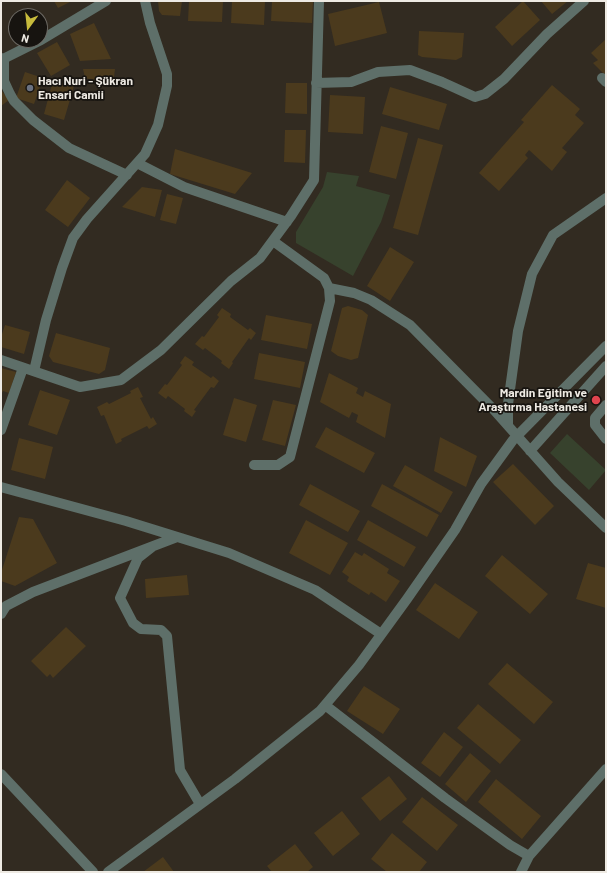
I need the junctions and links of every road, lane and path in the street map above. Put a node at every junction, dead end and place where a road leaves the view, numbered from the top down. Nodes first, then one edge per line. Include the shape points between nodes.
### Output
1 (106, 1) edge
2 (145, 1) edge
3 (319, 1) edge
4 (584, 1) edge
5 (2, 59) edge
6 (316, 83) junction
7 (137, 163) junction
8 (127, 175) junction
9 (606, 198) edge
10 (287, 222) junction
11 (273, 240) junction
12 (329, 288) junction
13 (606, 346) edge
14 (1, 360) edge
15 (606, 366) edge
16 (23, 368) junction
17 (34, 371) junction
18 (606, 405) edge
19 (508, 425) junction
20 (1, 430) edge
21 (517, 436) junction
22 (606, 439) edge
23 (530, 451) junction
24 (254, 465) dead end
25 (1, 487) edge
26 (606, 528) edge
27 (177, 537) junction
28 (152, 547) junction
29 (1, 614) edge
30 (381, 634) junction
31 (325, 705) junction
32 (606, 769) edge
33 (1, 774) edge
34 (200, 804) junction
35 (530, 856) junction
36 (93, 872) edge
37 (108, 872) edge
38 (521, 872) edge

1 - 5 street via 41,40
2 - 7 street via 167,74 167,86 158,125 146,154
3 - 6 street
4 - 6 street via 485,94 475,97 410,70 378,72 350,82
5 - 8 street via 4,81 10,94 33,120 69,148
6 - 10 street via 314,180
7 - 8 street
7 - 10 street via 184,187
8 - 17 street via 73,238 46,320
9 - 19 street via 553,235 532,274 518,331 508,404
10 - 11 street
11 - 12 street via 324,278
11 - 17 street via 260,258 231,281 161,350 121,380 80,387
12 - 19 street via 354,293 371,300 410,325
12 - 24 street via 330,301 290,457 278,465
13 - 21 street
14 - 16 street
15 - 23 street
16 - 17 street
16 - 20 street
18 - 22 street via 595,418 595,425
19 - 21 street
21 - 23 street
21 - 30 street via 481,484 455,530
23 - 26 street
25 - 27 street
27 - 28 street
27 - 30 street via 229,553 315,590
28 - 29 street via 33,592 6,606
28 - 34 street via 138,558 120,598 133,623 141,629 161,630 167,636 180,770
30 - 31 street via 360,665
31 - 34 street via 235,779
31 - 35 street via 445,798 510,845
32 - 35 street
33 - 36 street
34 - 37 street
35 - 38 street

